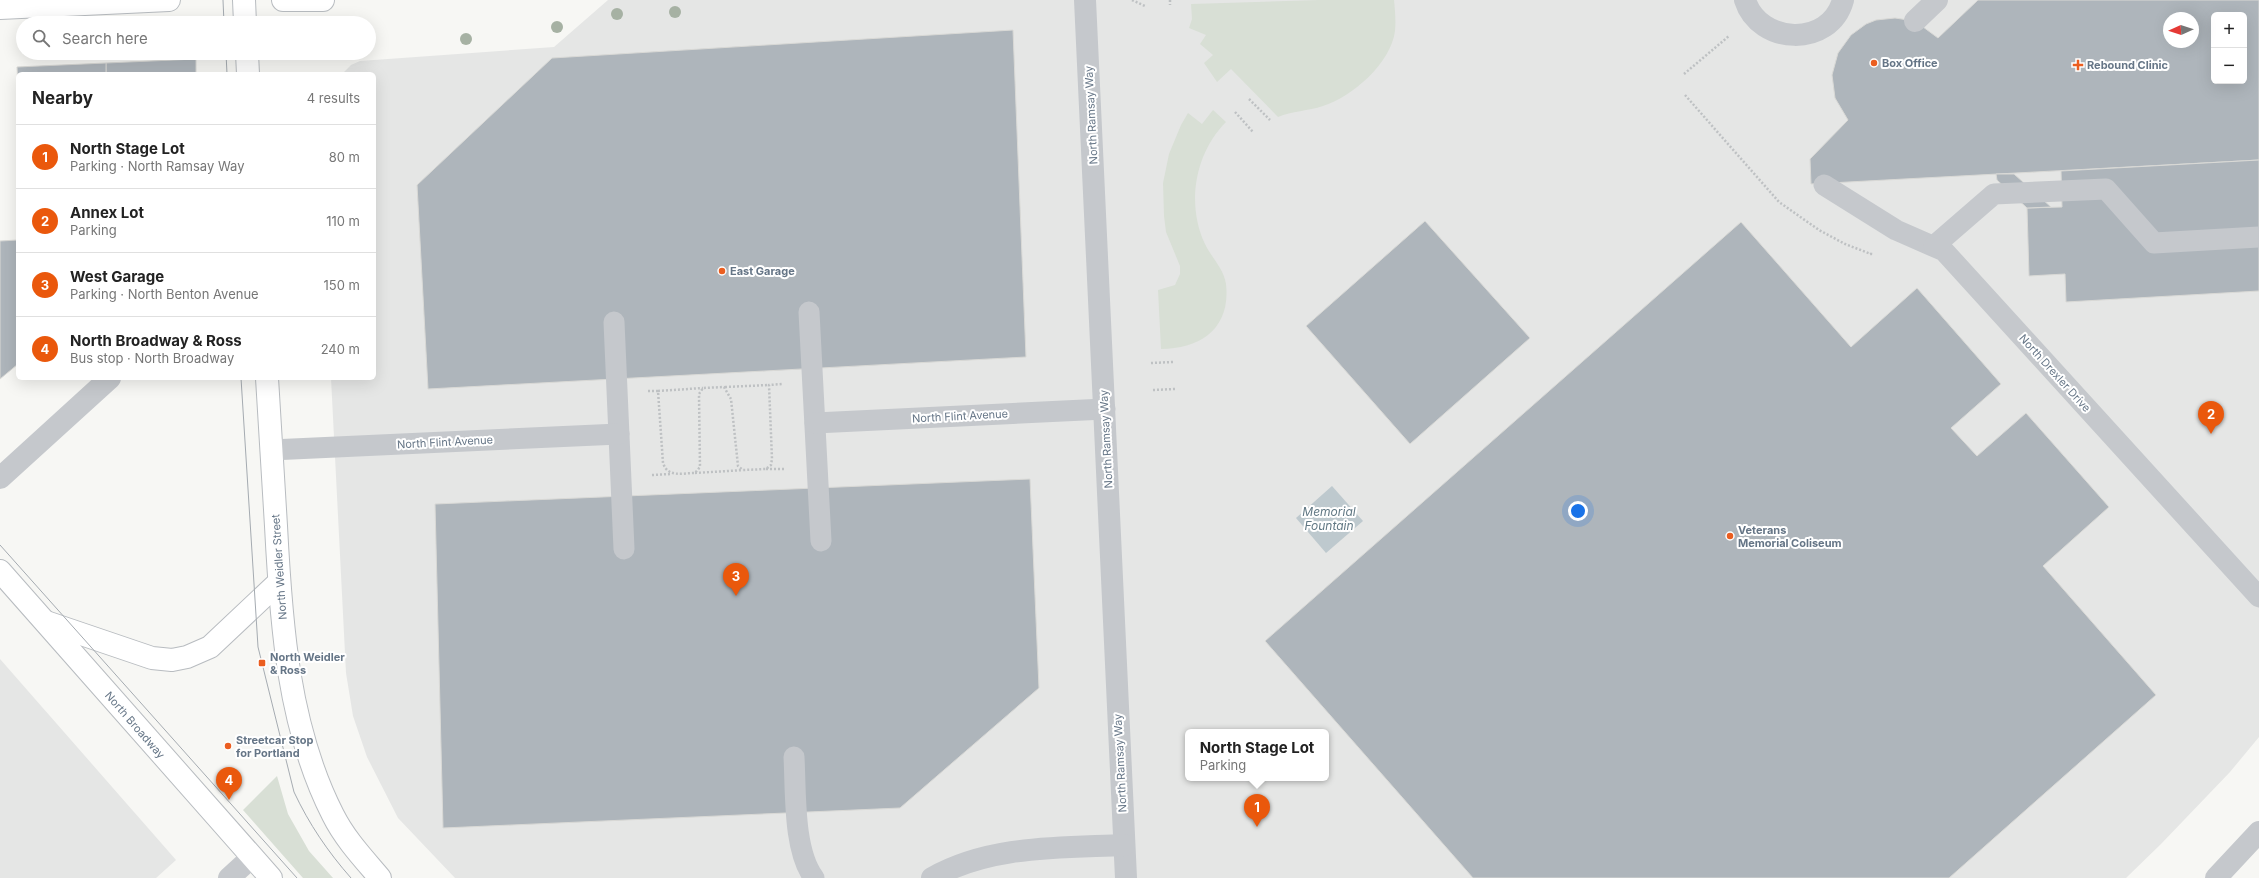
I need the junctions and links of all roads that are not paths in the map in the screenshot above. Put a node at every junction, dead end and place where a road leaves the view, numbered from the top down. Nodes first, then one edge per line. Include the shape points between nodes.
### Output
1 (169, 0) edge
2 (244, 0) edge
3 (283, 0) edge
4 (323, 0) edge
5 (1085, 0) edge
6 (1745, 0) edge
7 (1843, 0) edge
8 (1937, 0) edge
9 (4, 5) edge
10 (245, 16) edge
11 (1915, 21) dead end
12 (247, 60) edge
13 (248, 72) edge
14 (1824, 185) dead end
15 (2259, 237) edge
16 (1934, 246) junction
17 (809, 312) dead end
18 (614, 322) dead end
19 (108, 380) edge
20 (267, 380) edge
21 (1105, 409) junction
22 (815, 423) junction
23 (619, 434) junction
24 (271, 450) junction
25 (0, 478) edge
26 (821, 541) dead end
27 (624, 549) dead end
28 (0, 571) edge
29 (279, 582) junction
30 (2259, 596) edge
31 (45, 621) junction
32 (794, 757) dead end
33 (2259, 832) edge
34 (1124, 845) junction
35 (252, 857) junction
36 (229, 878) edge
37 (271, 878) edge
38 (380, 878) edge
39 (814, 878) edge
40 (932, 878) edge
41 (1126, 878) edge
42 (2216, 878) edge

1 - 9 main road
2 - 10 main road
3 - 4 main road
5 - 21 street, North Ramsay Way
6 - 7 street via 1752,16 1766,28 1784,36 1802,36 1819,30 1832,20
8 - 11 street
12 - 13 main road
14 - 16 lane, North Drexler Drive via 1896,230
15 - 16 lane via 2154,244 2106,189 1994,194
16 - 30 lane, North Drexler Drive via 1956,262
17 - 22 lane
18 - 23 lane
19 - 25 street
20 - 24 main road, North Weidler Street
21 - 22 lane, North Flint Avenue
21 - 34 street, North Ramsay Way
22 - 26 lane
23 - 24 lane, North Flint Avenue
23 - 27 lane
24 - 29 main road, North Weidler Street
28 - 31 main road, North Broadway
29 - 31 main road via 210,647 180,658 152,658
29 - 38 main road, North Weidler Street via 290,674 309,754 333,816 350,842
31 - 35 main road, North Broadway
32 - 39 lane via 800,837 807,869
33 - 42 street
34 - 40 street via 1023,850 965,863
34 - 41 street, North Ramsay Way
35 - 36 street
35 - 37 main road, North Broadway

